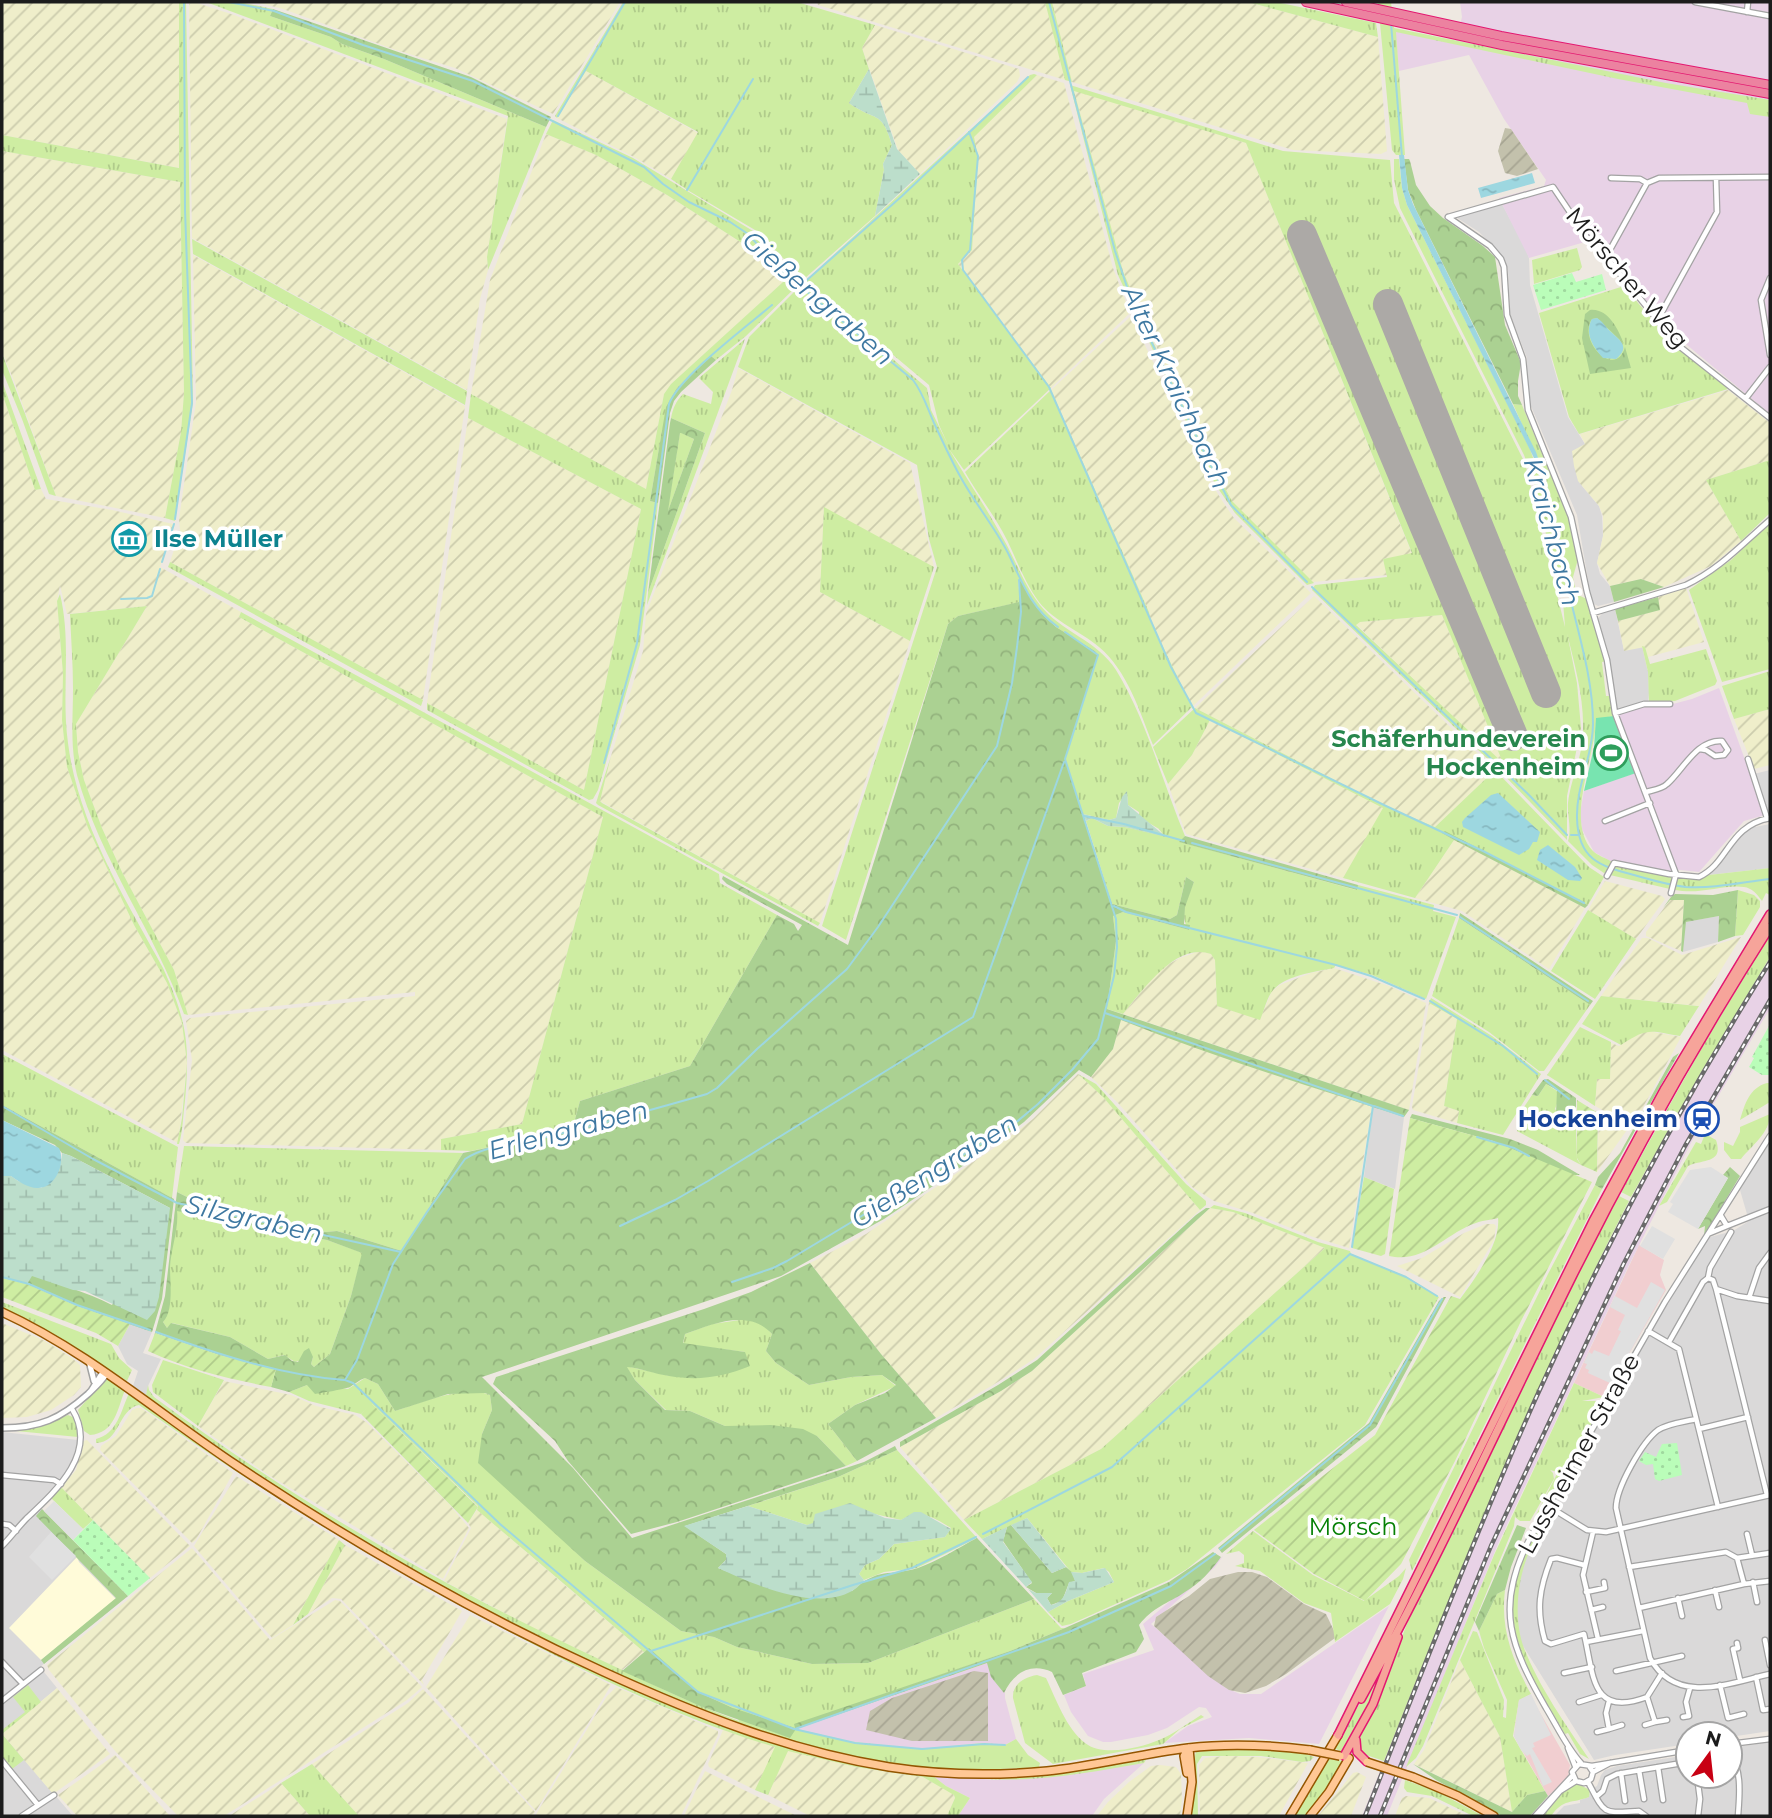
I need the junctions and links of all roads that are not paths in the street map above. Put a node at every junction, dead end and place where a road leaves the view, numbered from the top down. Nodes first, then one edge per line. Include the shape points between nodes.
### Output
1 (1306, 2) edge
2 (1346, 2) edge
3 (1695, 2) edge
4 (1748, 2) edge
5 (1369, 12) junction
6 (1747, 12) junction
7 (1770, 16) edge
8 (1398, 18) junction
9 (1770, 85) edge
10 (1770, 94) edge
11 (1770, 177) edge
12 (1611, 178) dead end
13 (1716, 178) junction
14 (1647, 183) junction
15 (1606, 257) junction
16 (1770, 278) edge
17 (1657, 321) junction
18 (1770, 355) edge
19 (1770, 367) edge
20 (1745, 398) junction
21 (1770, 418) edge
22 (1770, 520) edge
23 (1593, 613) junction
24 (1670, 704) dead end
25 (1615, 713) junction
26 (1700, 749) junction
27 (1748, 760) dead end
28 (1646, 792) junction
29 (1650, 803) junction
30 (1769, 818) edge
31 (1605, 821) dead end
32 (1609, 871) dead end
33 (1676, 877) junction
34 (1672, 891) dead end
35 (1770, 914) edge
36 (1770, 927) edge
37 (1770, 1136) edge
38 (1770, 1209) edge
39 (1721, 1215) junction
40 (1736, 1222) junction
41 (1727, 1226) junction
42 (1731, 1231) dead end
43 (1709, 1233) junction
44 (1770, 1253) edge
45 (1708, 1278) junction
46 (1716, 1289) junction
47 (1749, 1298) junction
48 (1770, 1301) edge
49 (2, 1312) edge
50 (1648, 1331) junction
51 (1669, 1343) junction
52 (89, 1361) junction
53 (107, 1373) junction
54 (94, 1383) junction
55 (90, 1391) junction
56 (72, 1409) junction
57 (1748, 1418) junction
58 (1696, 1419) junction
59 (2, 1428) edge
60 (1699, 1429) junction
61 (2, 1475) edge
62 (61, 1484) junction
63 (1769, 1495) edge
64 (1718, 1507) junction
65 (1547, 1508) junction
66 (2, 1524) edge
67 (1621, 1529) junction
68 (16, 1531) junction
69 (1593, 1532) junction
70 (1747, 1534) dead end
71 (2, 1546) edge
72 (1770, 1553) edge
73 (1752, 1555) junction
74 (1737, 1558) junction
75 (1584, 1565) junction
76 (1629, 1567) junction
77 (1770, 1581) edge
78 (1604, 1582) dead end
79 (1753, 1582) junction
80 (1744, 1584) junction
81 (1715, 1590) junction
82 (1586, 1592) junction
83 (1678, 1598) junction
84 (1412, 1602) junction
85 (1757, 1602) dead end
86 (1603, 1607) dead end
87 (1719, 1607) dead end
88 (1639, 1608) junction
89 (1591, 1610) junction
90 (1682, 1616) dead end
91 (1643, 1631) junction
92 (1598, 1639) junction
93 (1765, 1640) dead end
94 (1586, 1642) junction
95 (1737, 1643) dead end
96 (1682, 1656) dead end
97 (2, 1662) edge
98 (1653, 1663) junction
99 (1770, 1665) edge
100 (1592, 1667) junction
101 (41, 1670) dead end
102 (1616, 1671) dead end
103 (1564, 1673) dead end
104 (1662, 1673) junction
105 (1770, 1674) edge
106 (1756, 1677) junction
107 (1741, 1680) junction
108 (23, 1684) junction
109 (1720, 1685) junction
110 (1690, 1688) junction
111 (1601, 1695) junction
112 (1647, 1696) junction
113 (2, 1701) edge
114 (1609, 1701) junction
115 (1579, 1702) dead end
116 (1770, 1709) edge
117 (1744, 1714) dead end
118 (1683, 1717) dead end
119 (1667, 1720) dead end
120 (1655, 1722) junction
121 (1622, 1725) dead end
122 (1644, 1725) dead end
123 (1609, 1729) junction
124 (1358, 1732) junction
125 (1597, 1732) dead end
126 (1338, 1735) junction
127 (1770, 1738) edge
128 (1744, 1742) edge
129 (1567, 1744) junction
130 (1189, 1748) junction
131 (1160, 1752) junction
132 (1674, 1752) edge
133 (1344, 1757) junction
134 (1614, 1761) junction
135 (1367, 1762) junction
136 (2, 1763) edge
137 (1581, 1763) junction
138 (1674, 1764) edge
139 (1186, 1766) junction
140 (1575, 1766) junction
141 (1589, 1766) junction
142 (1658, 1767) junction
143 (1639, 1770) junction
144 (1593, 1772) junction
145 (1621, 1773) junction
146 (1573, 1775) junction
147 (1576, 1781) junction
148 (1588, 1782) junction
149 (1699, 1790) edge
150 (1739, 1790) edge
151 (1191, 1791) junction
152 (54, 1795) dead end
153 (1596, 1797) junction
154 (1644, 1798) dead end
155 (1663, 1800) dead end
156 (1625, 1801) dead end
157 (38, 1805) junction
158 (22, 1816) edge
159 (1187, 1816) edge
160 (1290, 1816) edge
161 (1310, 1816) edge
162 (1494, 1816) edge
163 (1537, 1816) edge
164 (1646, 1816) edge
165 (1698, 1816) edge
166 (1738, 1816) edge

1 - 5 highway
2 - 5 highway
3 - 6 street
4 - 6 street
5 - 8 highway
6 - 7 street
8 - 9 highway
8 - 10 highway via 1502,45
11 - 13 street
12 - 14 street
13 - 14 street via 1659,178
13 - 17 street via 1717,212
14 - 15 street
15 - 17 street, Mörscher Weg
15 - 23 street, Mörscher Weg via 1553,187 1448,216 1490,246 1504,267 1507,314 1523,359 1528,410 1571,517
16 - 18 street via 1761,300
17 - 20 street, Mörscher Weg via 1679,346
19 - 20 street
20 - 21 street, Mörscher Weg
22 - 23 street via 1700,578
23 - 25 street via 1607,660
24 - 25 street via 1644,704
25 - 28 street
26 - 26 street via 1714,740 1722,741 1728,750 1715,756
26 - 28 street via 1665,787
27 - 30 street
28 - 29 street
29 - 31 street
29 - 33 street
30 - 33 street via 1739,832 1703,875
32 - 33 street via 1619,863
33 - 34 street
35 - 126 highway via 1603,1200
36 - 84 highway via 1604,1215
37 - 39 street, Lussheimer Straße
38 - 40 street
39 - 40 street
39 - 41 street
39 - 43 street, Lussheimer Straße
40 - 41 street
41 - 43 street
42 - 45 street
43 - 50 street, Lussheimer Straße
44 - 47 street via 1759,1268
45 - 46 street
45 - 51 street
46 - 47 street
46 - 57 street
47 - 48 street
49 - 52 main road
50 - 51 street
50 - 65 street, Lussheimer Straße
51 - 58 street via 1679,1349
52 - 53 main road
52 - 54 street
53 - 54 street
53 - 55 street
53 - 131 main road via 299,1506 415,1576 587,1664 737,1728 844,1758 941,1773 1049,1771
54 - 55 street
55 - 56 street
56 - 59 street via 38,1424
56 - 62 street via 81,1437 73,1468
57 - 60 street
57 - 63 street
58 - 60 street
58 - 67 street via 1666,1426 1650,1438 1616,1495
60 - 64 street
61 - 62 street
62 - 68 street
63 - 64 street
64 - 67 street
65 - 69 street
65 - 129 street, Lussheimer Straße via 1517,1565 1509,1620 1524,1669
66 - 68 street
67 - 69 street
67 - 76 street
68 - 71 street
69 - 75 street
70 - 73 street
72 - 73 street
73 - 74 street
74 - 76 street via 1726,1552
74 - 80 street
75 - 82 street
75 - 94 street via 1552,1558 1538,1608 1546,1643 1584,1634
76 - 88 street
77 - 79 street
78 - 82 street via 1605,1588
79 - 80 street
79 - 85 street
80 - 81 street
81 - 83 street
81 - 87 street
82 - 89 street
83 - 88 street
83 - 90 street
84 - 124 highway
84 - 126 highway
86 - 89 street
88 - 91 street
89 - 92 street
91 - 92 street
91 - 98 street
92 - 94 street
93 - 99 street
94 - 100 street
95 - 107 street via 1738,1648 1733,1649
96 - 98 street
97 - 108 street
98 - 102 street
98 - 104 street
100 - 103 street
100 - 111 street
101 - 108 street
104 - 110 street
104 - 112 street
105 - 106 street
106 - 107 street
106 - 116 street via 1763,1710
107 - 109 street
108 - 113 street
109 - 110 street
109 - 117 street via 1728,1718
110 - 118 street via 1689,1716
111 - 114 street
111 - 115 street
112 - 114 street
112 - 120 street
114 - 123 street
119 - 120 street
120 - 122 street
121 - 123 street
123 - 125 street
124 - 133 highway
124 - 135 highway via 1355,1746
126 - 160 main road
127 - 128 street
129 - 137 street, Lussheimer Straße
129 - 140 street, Lussheimer Straße
130 - 131 main road
130 - 133 main road, bridge via 1255,1746
130 - 139 main road via 1184,1756
130 - 151 main road
131 - 139 main road via 1173,1755
132 - 134 street
133 - 135 main road
133 - 161 main road via 1329,1792
134 - 141 street
134 - 144 street
135 - 162 main road, bridge via 1458,1796
136 - 157 street
137 - 140 street
137 - 141 street
138 - 142 street
139 - 151 main road
140 - 146 street
141 - 144 street
142 - 143 street
142 - 155 street
143 - 145 street
143 - 154 street
144 - 148 street
145 - 153 street via 1607,1779
145 - 156 street
146 - 147 street
146 - 163 street
147 - 148 street
147 - 163 street
148 - 153 street
149 - 165 street
150 - 166 street
151 - 159 main road
152 - 157 street
153 - 164 street via 1610,1813 1639,1811
157 - 158 street

